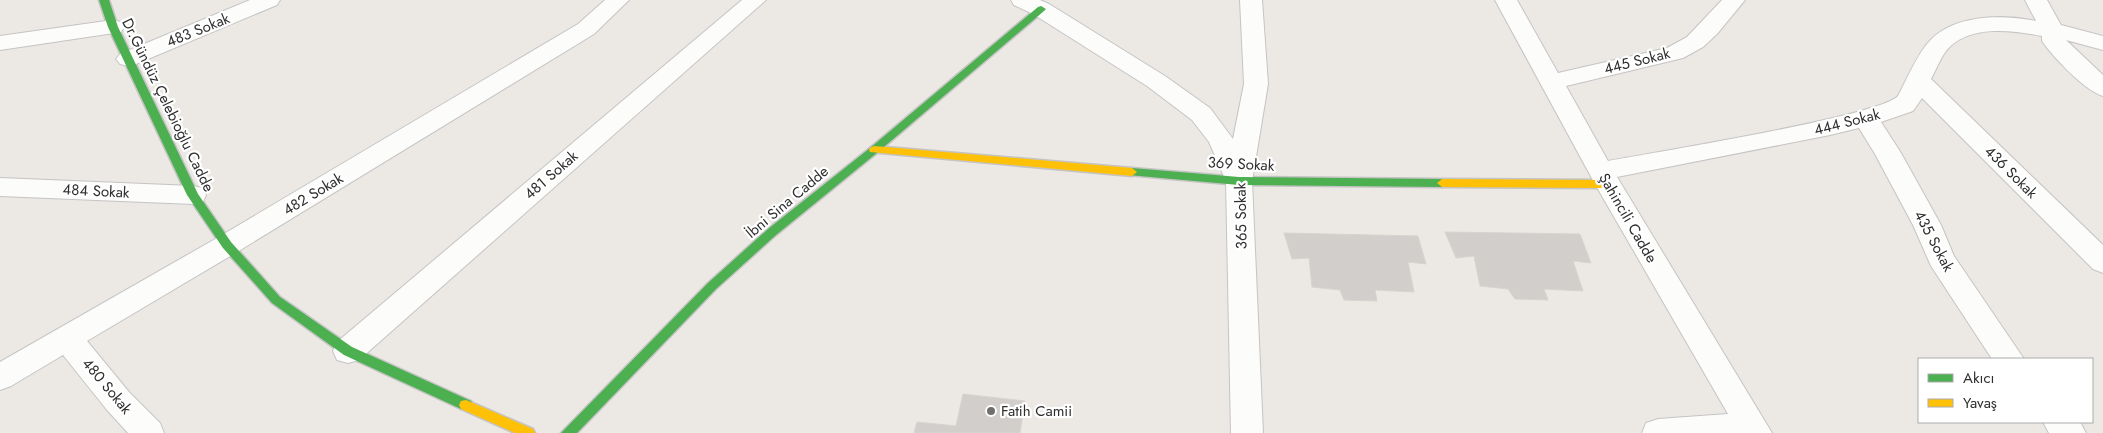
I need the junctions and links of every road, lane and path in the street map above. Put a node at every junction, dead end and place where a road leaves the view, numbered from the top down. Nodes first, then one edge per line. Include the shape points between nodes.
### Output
1 (104, 0) edge
2 (269, 0) edge
3 (618, 0) edge
4 (755, 0) edge
5 (1251, 0) edge
6 (1506, 0) edge
7 (1734, 0) edge
8 (2036, 0) edge
9 (1031, 4) edge
10 (113, 27) junction
11 (2054, 33) junction
12 (0, 43) edge
13 (2103, 43) edge
14 (128, 59) junction
15 (1551, 82) junction
16 (1919, 82) junction
17 (2103, 88) edge
18 (1866, 119) junction
19 (874, 150) junction
20 (1604, 177) junction
21 (1239, 181) junction
22 (0, 187) edge
23 (192, 195) junction
24 (227, 245) junction
25 (2103, 262) edge
26 (66, 337) junction
27 (348, 351) junction
28 (2008, 358) edge
29 (0, 377) edge
30 (2060, 423) edge
31 (1754, 430) edge
32 (148, 433) edge
33 (528, 433) edge
34 (568, 433) edge
35 (1247, 433) edge
36 (1658, 433) edge
37 (2070, 433) edge

1 - 10 street, Dr.Gündüz Çelebioğlu Cadde
2 - 14 street, 483 Sokak
3 - 24 street, 482 Sokak via 586,29
4 - 27 street, 481 Sokak
5 - 21 street, 365 Sokak via 1256,84
6 - 15 street, Şahincili Cadde
7 - 15 street, 445 Sokak via 1695,42 1675,53
8 - 11 street
9 - 19 street, İbni Sina Cadde
9 - 21 street via 1164,86 1201,114 1221,140
10 - 12 street
10 - 14 street, Dr.Gündüz Çelebioğlu Cadde
11 - 13 street, 444 Sokak
11 - 16 street, 444 Sokak via 1999,23 1973,26 1945,39 1935,49
11 - 17 street via 2054,41
14 - 23 street, Dr.Gündüz Çelebioğlu Cadde
15 - 20 street, Şahincili Cadde
16 - 18 street, 444 Sokak via 1904,105
16 - 25 street, 436 Sokak
18 - 20 street, 444 Sokak
18 - 28 street, 435 Sokak via 1888,153 1941,259
19 - 21 street, 369 Sokak
19 - 34 street, İbni Sina Cadde via 772,232 712,286
20 - 21 street, 369 Sokak
20 - 31 street, Şahincili Cadde
21 - 35 street, 365 Sokak
22 - 23 street, 484 Sokak
23 - 24 street, Dr.Gündüz Çelebioğlu Cadde
24 - 26 street, 482 Sokak
24 - 27 street, Dr.Gündüz Çelebioğlu Cadde via 276,300
26 - 29 street, 482 Sokak
26 - 32 street, 480 Sokak
27 - 33 street, Dr.Gündüz Çelebioğlu Cadde
30 - 37 street
31 - 36 street

